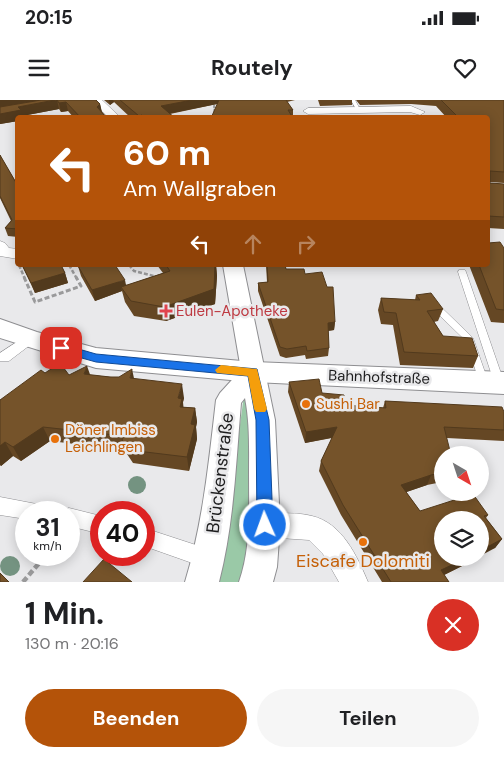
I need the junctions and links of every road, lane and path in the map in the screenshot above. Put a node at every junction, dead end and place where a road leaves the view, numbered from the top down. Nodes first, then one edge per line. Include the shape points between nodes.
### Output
1 (96, 100) edge
2 (208, 100) edge
3 (305, 100) edge
4 (353, 100) edge
5 (403, 100) edge
6 (359, 110) junction
7 (309, 114) edge
8 (113, 115) edge
9 (215, 115) edge
10 (0, 246) edge
11 (15, 254) edge
12 (20, 267) edge
13 (70, 267) edge
14 (131, 267) edge
15 (233, 267) edge
16 (462, 272) dead end
17 (166, 280) edge
18 (438, 309) edge
19 (0, 328) edge
20 (29, 339) junction
21 (4, 357) dead end
22 (253, 372) junction
23 (495, 382) edge
24 (0, 506) edge
25 (15, 508) edge
26 (265, 525) junction
27 (155, 541) edge
28 (195, 554) dead end
29 (37, 566) edge
30 (23, 582) edge
31 (202, 582) edge
32 (256, 582) edge
33 (354, 582) edge

1 - 8 street
2 - 9 path via 214,105
3 - 7 street
4 - 6 lane
5 - 6 street via 415,111
6 - 7 street
10 - 11 street via 4,252
12 - 13 path via 35,302 81,286
14 - 17 path
15 - 22 street
16 - 23 lane
18 - 23 lane via 470,340
19 - 20 main road, Bahnhofstraße
20 - 21 street
20 - 22 main road, Bahnhofstraße via 96,358
22 - 23 main road, Bahnhofstraße
22 - 26 street via 262,420
22 - 31 street, Brückenstraße via 229,400 209,557
24 - 25 street
26 - 32 street via 261,567
26 - 33 street via 314,529 326,538
27 - 28 street
29 - 30 path

